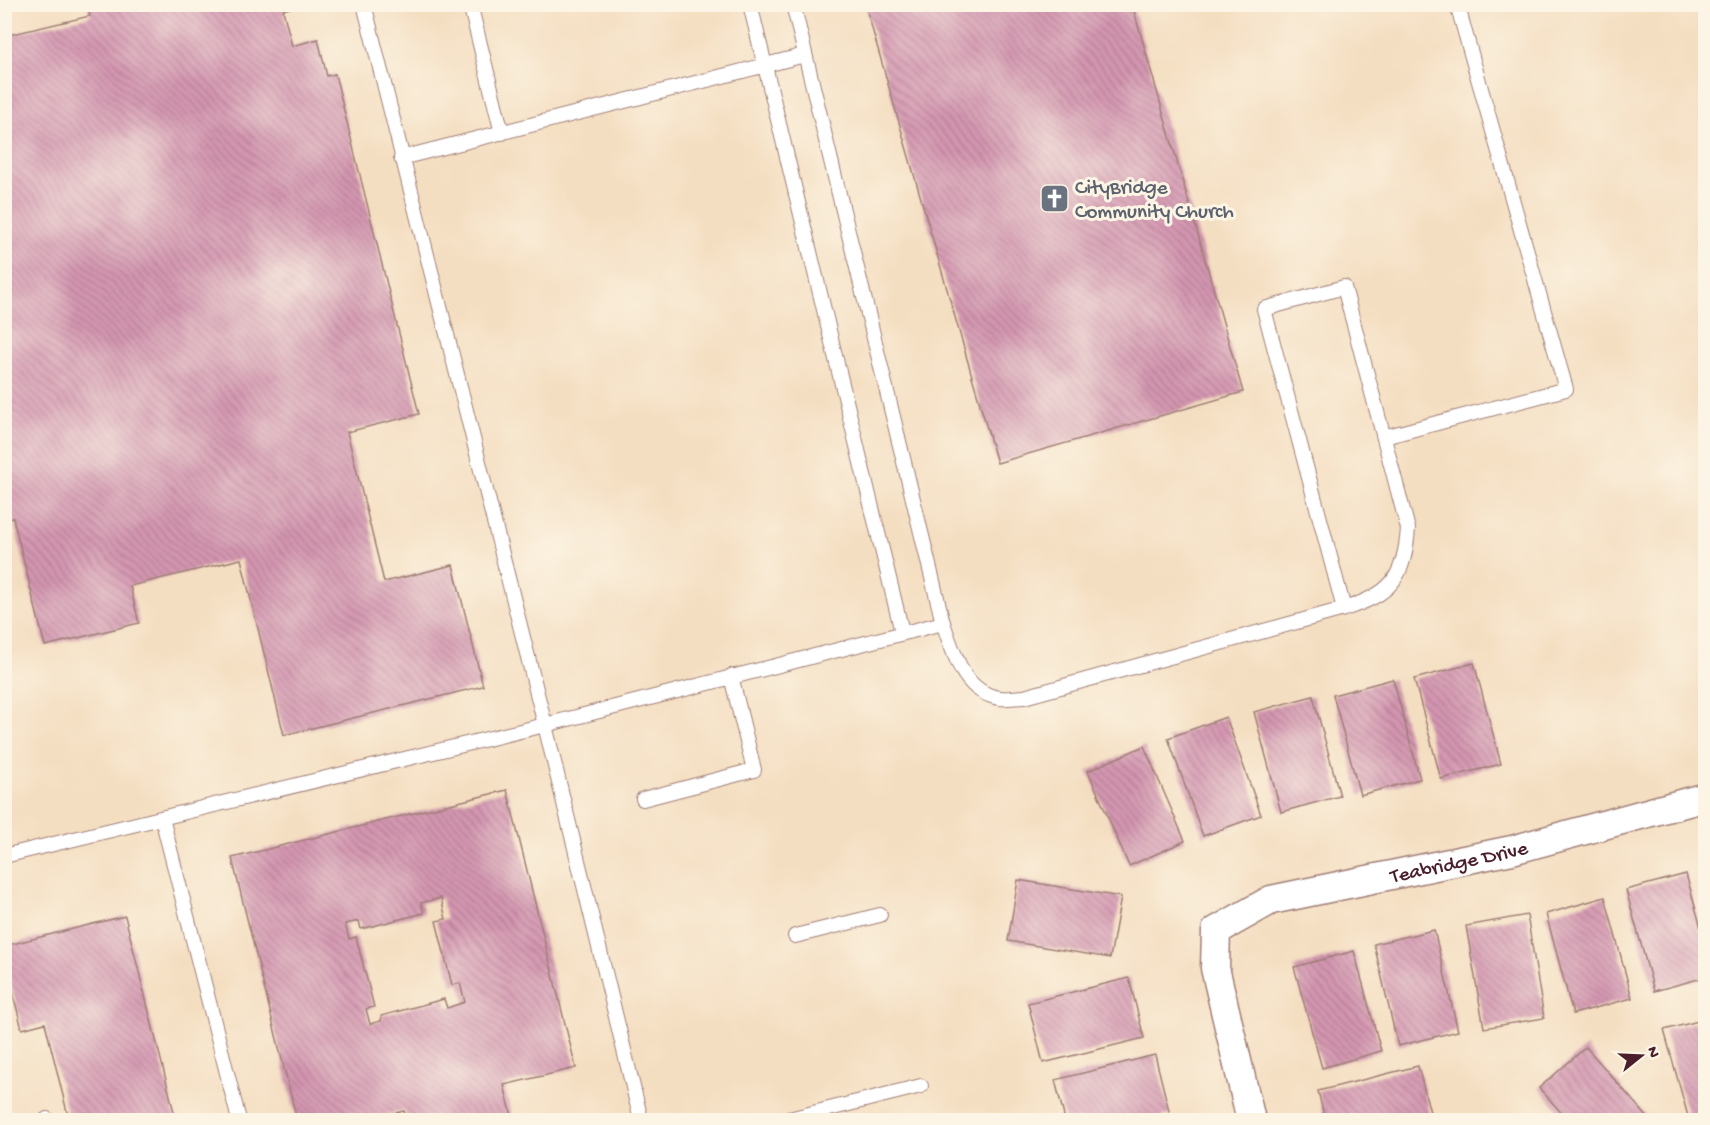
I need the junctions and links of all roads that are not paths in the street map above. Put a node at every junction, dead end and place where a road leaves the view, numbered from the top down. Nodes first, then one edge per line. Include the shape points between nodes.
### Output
1 (364, 4) edge
2 (470, 4) edge
3 (750, 4) edge
4 (793, 4) edge
5 (1457, 4) edge
6 (805, 55) junction
7 (765, 64) junction
8 (502, 133) junction
9 (401, 158) junction
10 (1384, 437) junction
11 (1344, 609) junction
12 (943, 623) junction
13 (902, 632) junction
14 (731, 676) junction
15 (544, 725) junction
16 (1706, 797) edge
17 (643, 799) dead end
18 (162, 818) junction
19 (4, 856) edge
20 (880, 915) dead end
21 (795, 936) dead end
22 (921, 1086) dead end
23 (239, 1120) edge
24 (641, 1120) edge
25 (785, 1120) edge
26 (1251, 1120) edge

1 - 9 lane
2 - 8 lane
3 - 7 lane
4 - 6 lane
5 - 10 lane via 1566,389
6 - 7 lane
6 - 12 lane
7 - 8 lane
7 - 13 lane
8 - 9 lane
9 - 15 lane
10 - 11 lane via 1408,529 1406,554 1398,575 1386,590
10 - 11 lane via 1344,287 1264,309
11 - 12 lane via 1024,697 1000,698 978,691 961,670
12 - 13 lane
13 - 14 lane
14 - 15 lane
14 - 17 lane via 754,770
15 - 18 lane
15 - 24 lane
16 - 26 street, Teabridge Drive via 1512,850 1271,900 1216,930 1215,968
18 - 19 lane
18 - 23 lane
20 - 21 lane
22 - 25 lane

